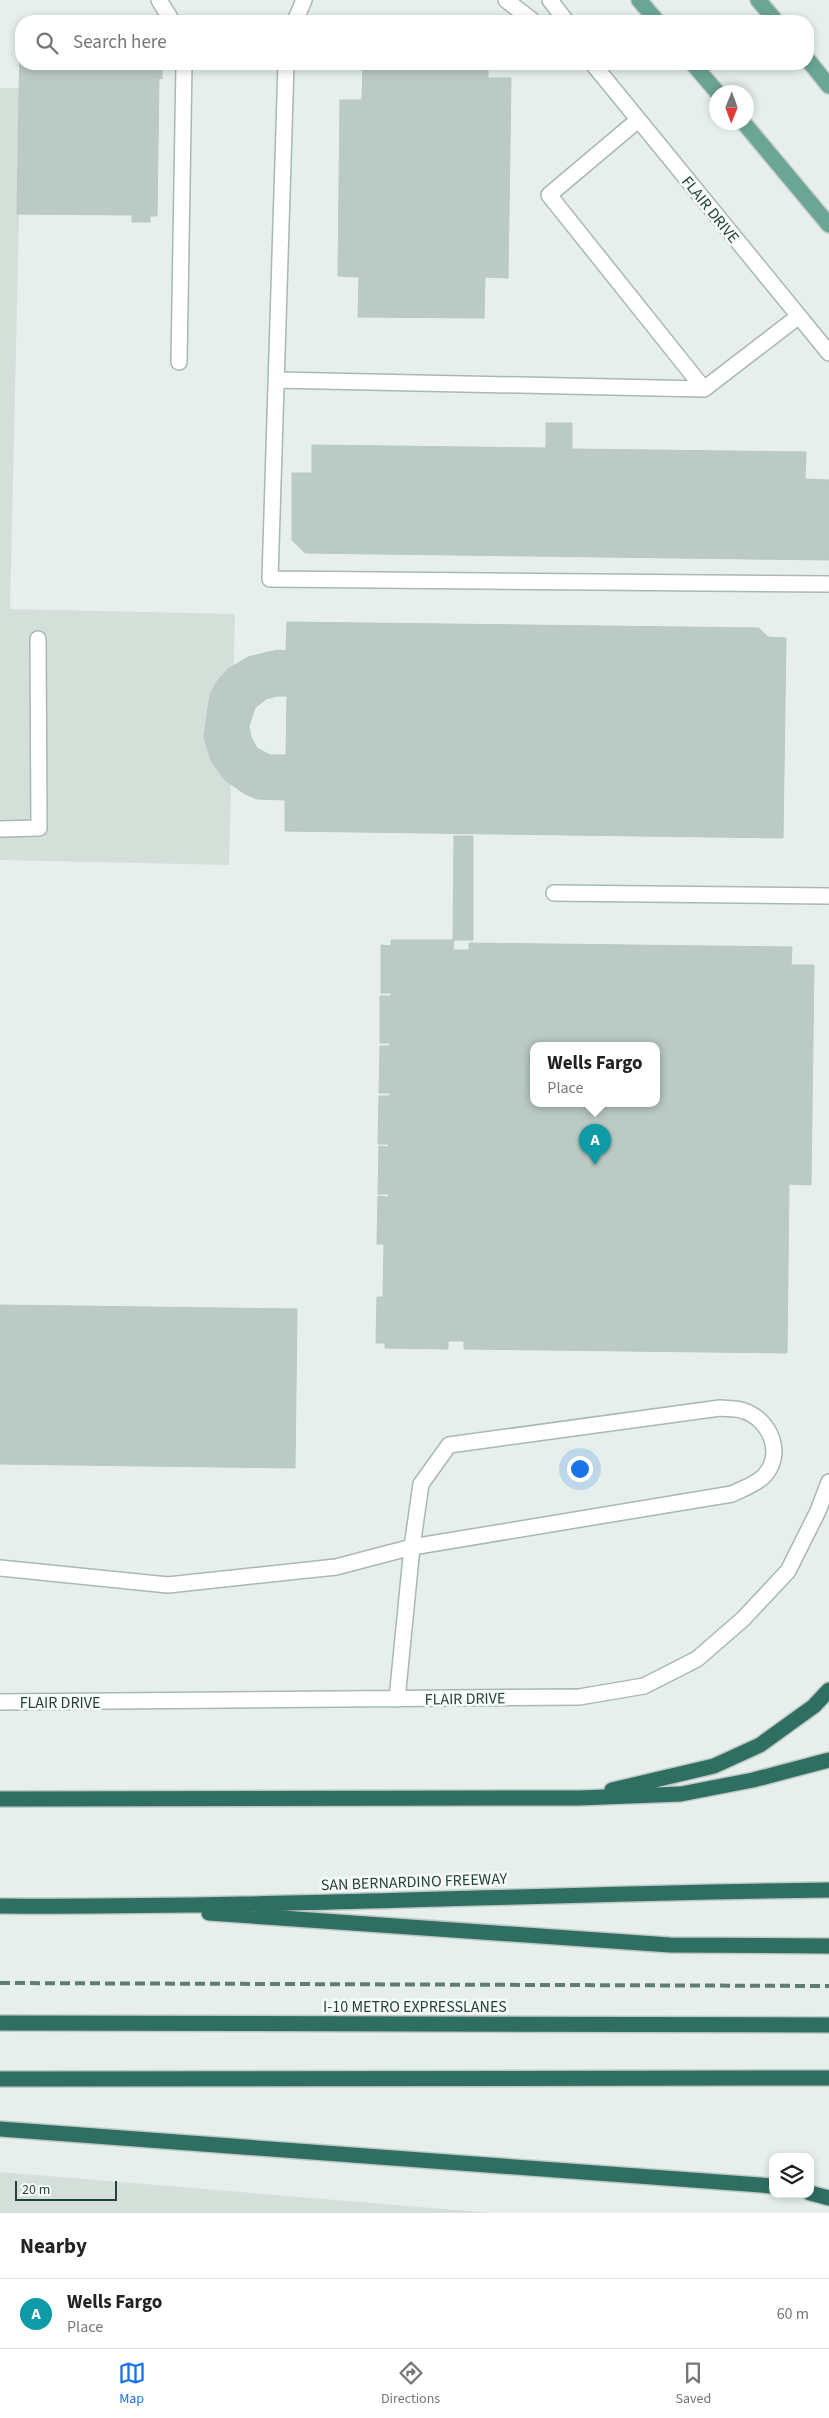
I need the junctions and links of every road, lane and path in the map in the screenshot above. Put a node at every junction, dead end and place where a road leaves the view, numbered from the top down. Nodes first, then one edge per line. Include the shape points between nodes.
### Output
1 (159, 0) edge
2 (304, 0) edge
3 (506, 0) edge
4 (550, 0) edge
5 (639, 0) edge
6 (758, 0) edge
7 (168, 15) edge
8 (298, 15) edge
9 (525, 15) edge
10 (561, 15) edge
11 (652, 15) edge
12 (771, 15) edge
13 (814, 67) edge
14 (184, 70) edge
15 (286, 70) edge
16 (598, 70) edge
17 (698, 70) edge
18 (711, 85) edge
19 (829, 86) edge
20 (638, 120) junction
21 (750, 130) edge
22 (829, 224) edge
23 (799, 316) junction
24 (829, 353) edge
25 (179, 362) dead end
26 (277, 380) junction
27 (704, 389) junction
28 (829, 584) edge
29 (38, 639) dead end
30 (0, 829) edge
31 (554, 893) dead end
32 (829, 896) edge
33 (829, 1482) edge
34 (412, 1547) junction
35 (0, 1568) edge
36 (829, 1690) edge
37 (397, 1699) junction
38 (0, 1702) edge
39 (829, 1760) edge
40 (579, 1798) junction
41 (0, 1799) edge
42 (829, 1890) edge
43 (0, 1906) edge
44 (121, 1906) junction
45 (829, 1946) edge
46 (0, 2023) edge
47 (829, 2025) edge
48 (829, 2078) edge
49 (0, 2079) edge
50 (0, 2129) edge
51 (769, 2186) edge
52 (814, 2188) edge
53 (829, 2188) edge
54 (814, 2194) edge
55 (829, 2198) edge

1 - 7 street
2 - 8 street
3 - 9 street
4 - 10 street
5 - 11 main road
6 - 12 main road
13 - 19 main road
14 - 25 street
15 - 26 street
16 - 20 street, FLAIR DRIVE
17 - 18 main road
20 - 23 street, FLAIR DRIVE
20 - 27 street via 550,195
21 - 22 main road
23 - 24 street, FLAIR DRIVE
23 - 27 street
26 - 27 street
26 - 28 street via 270,579
29 - 30 street via 39,828
31 - 32 street
33 - 37 street, FLAIR DRIVE via 788,1571 743,1619 697,1659 644,1686 579,1697
34 - 34 street via 732,1494 763,1477 773,1460 775,1445 764,1425 744,1411 720,1408 450,1445 421,1484
34 - 35 street via 336,1567 168,1585
34 - 37 street
36 - 40 highway via 814,1706 760,1745 714,1766
37 - 38 street, FLAIR DRIVE
39 - 40 highway via 681,1794
40 - 41 highway
42 - 44 highway, SAN BERNARDINO FREEWAY
43 - 44 highway, SAN BERNARDINO FREEWAY
44 - 45 highway via 670,1945
46 - 47 highway, I-10 METRO EXPRESSLANES
48 - 49 highway
50 - 51 highway
52 - 53 highway
54 - 55 highway

